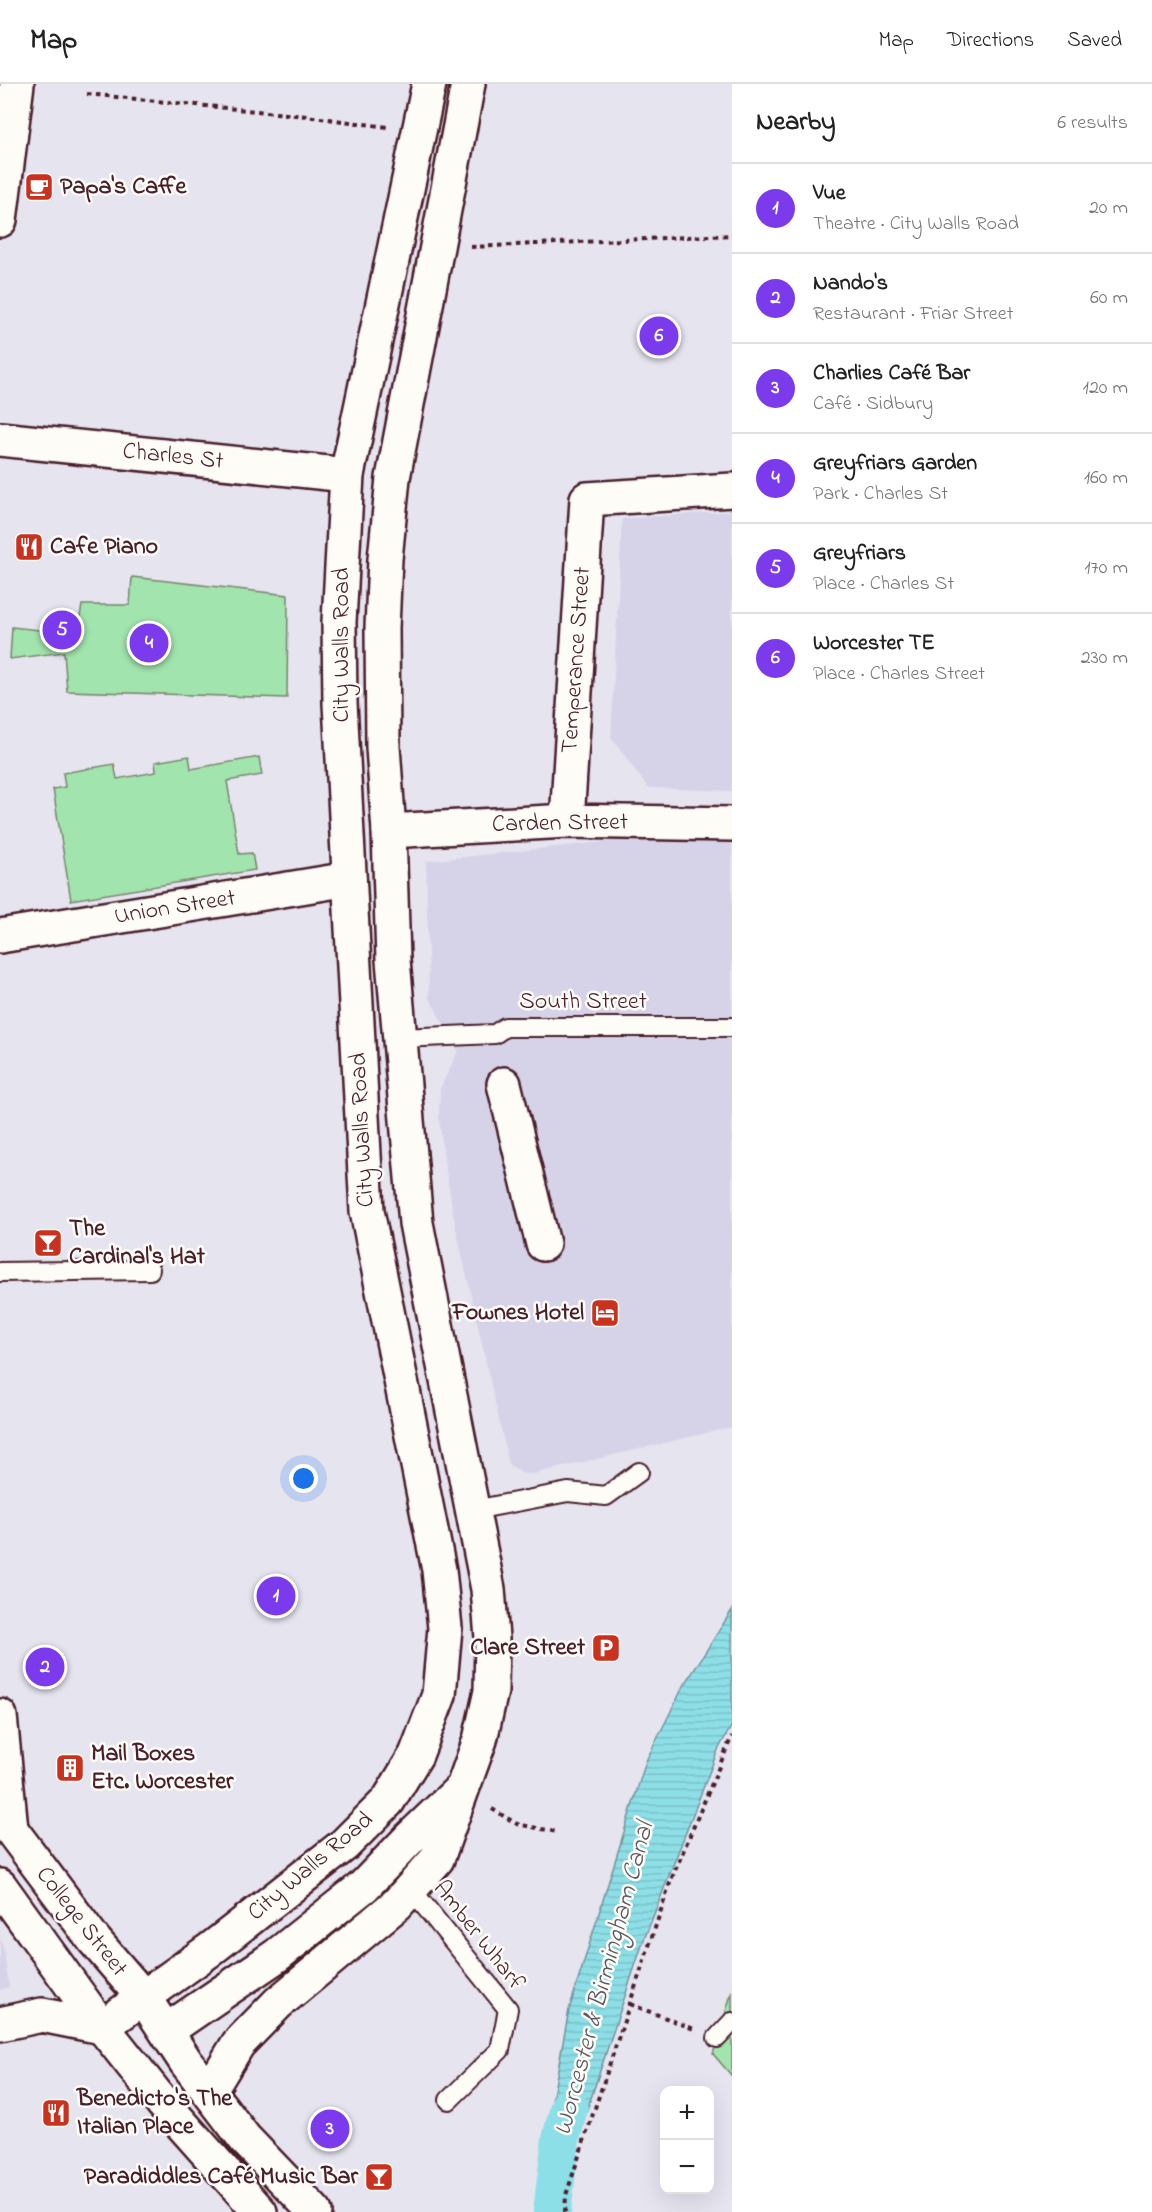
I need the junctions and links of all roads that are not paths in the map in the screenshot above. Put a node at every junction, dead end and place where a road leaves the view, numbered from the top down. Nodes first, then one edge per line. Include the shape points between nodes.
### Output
1 (17, 84) edge
2 (429, 84) edge
3 (468, 84) edge
4 (0, 220) edge
5 (0, 439) edge
6 (347, 475) junction
7 (732, 490) edge
8 (567, 821) junction
9 (732, 824) edge
10 (389, 831) junction
11 (350, 879) junction
12 (0, 936) edge
13 (732, 1027) edge
14 (400, 1038) junction
15 (504, 1084) dead end
16 (543, 1244) dead end
17 (150, 1270) dead end
18 (0, 1272) edge
19 (639, 1472) dead end
20 (474, 1510) junction
21 (0, 1716) edge
22 (460, 1790) junction
23 (5, 1822) edge
24 (0, 1886) edge
25 (411, 1888) junction
26 (144, 1998) junction
27 (732, 2022) edge
28 (0, 2024) edge
29 (102, 2027) junction
30 (166, 2031) junction
31 (717, 2038) road end
32 (209, 2092) junction
33 (449, 2100) dead end
34 (260, 2212) edge
35 (315, 2212) edge

1 - 4 main road
2 - 6 main road, City Walls Road
3 - 10 main road, City Walls Road via 393,478 382,628
5 - 6 main road, Charles St
6 - 11 main road, City Walls Road via 339,622
7 - 8 main road, Temperance Street via 587,500
8 - 9 main road, Carden Street
8 - 10 main road, Carden Street
10 - 14 main road, City Walls Road
11 - 12 main road, Union Street
11 - 26 main road, City Walls Road via 367,1211 440,1570 445,1628 439,1695 416,1755 388,1801 344,1845
13 - 14 lane, South Street via 506,1027 495,1034
14 - 20 main road, City Walls Road via 416,1223
15 - 16 main road
17 - 18 lane
19 - 20 lane via 606,1496 568,1492
20 - 22 main road, City Walls Road via 488,1589 491,1691 480,1740
21 - 23 main road
22 - 25 main road, City Walls Road via 437,1859
22 - 30 main road, City Walls Road via 364,1886 276,1956
23 - 26 main road, College Street via 94,1940
24 - 29 main road, College Street
25 - 32 main road, City Walls Road via 397,1905 278,2003 238,2044
25 - 33 lane, Amber Wharf via 508,2009 500,2050
26 - 29 main road, City Walls Road
26 - 30 main road, College Street
27 - 31 lane
28 - 29 main road via 42,2016
29 - 30 main road
29 - 34 main road, College Street via 162,2102
30 - 32 main road, College Street
32 - 35 main road, College Street via 245,2139

